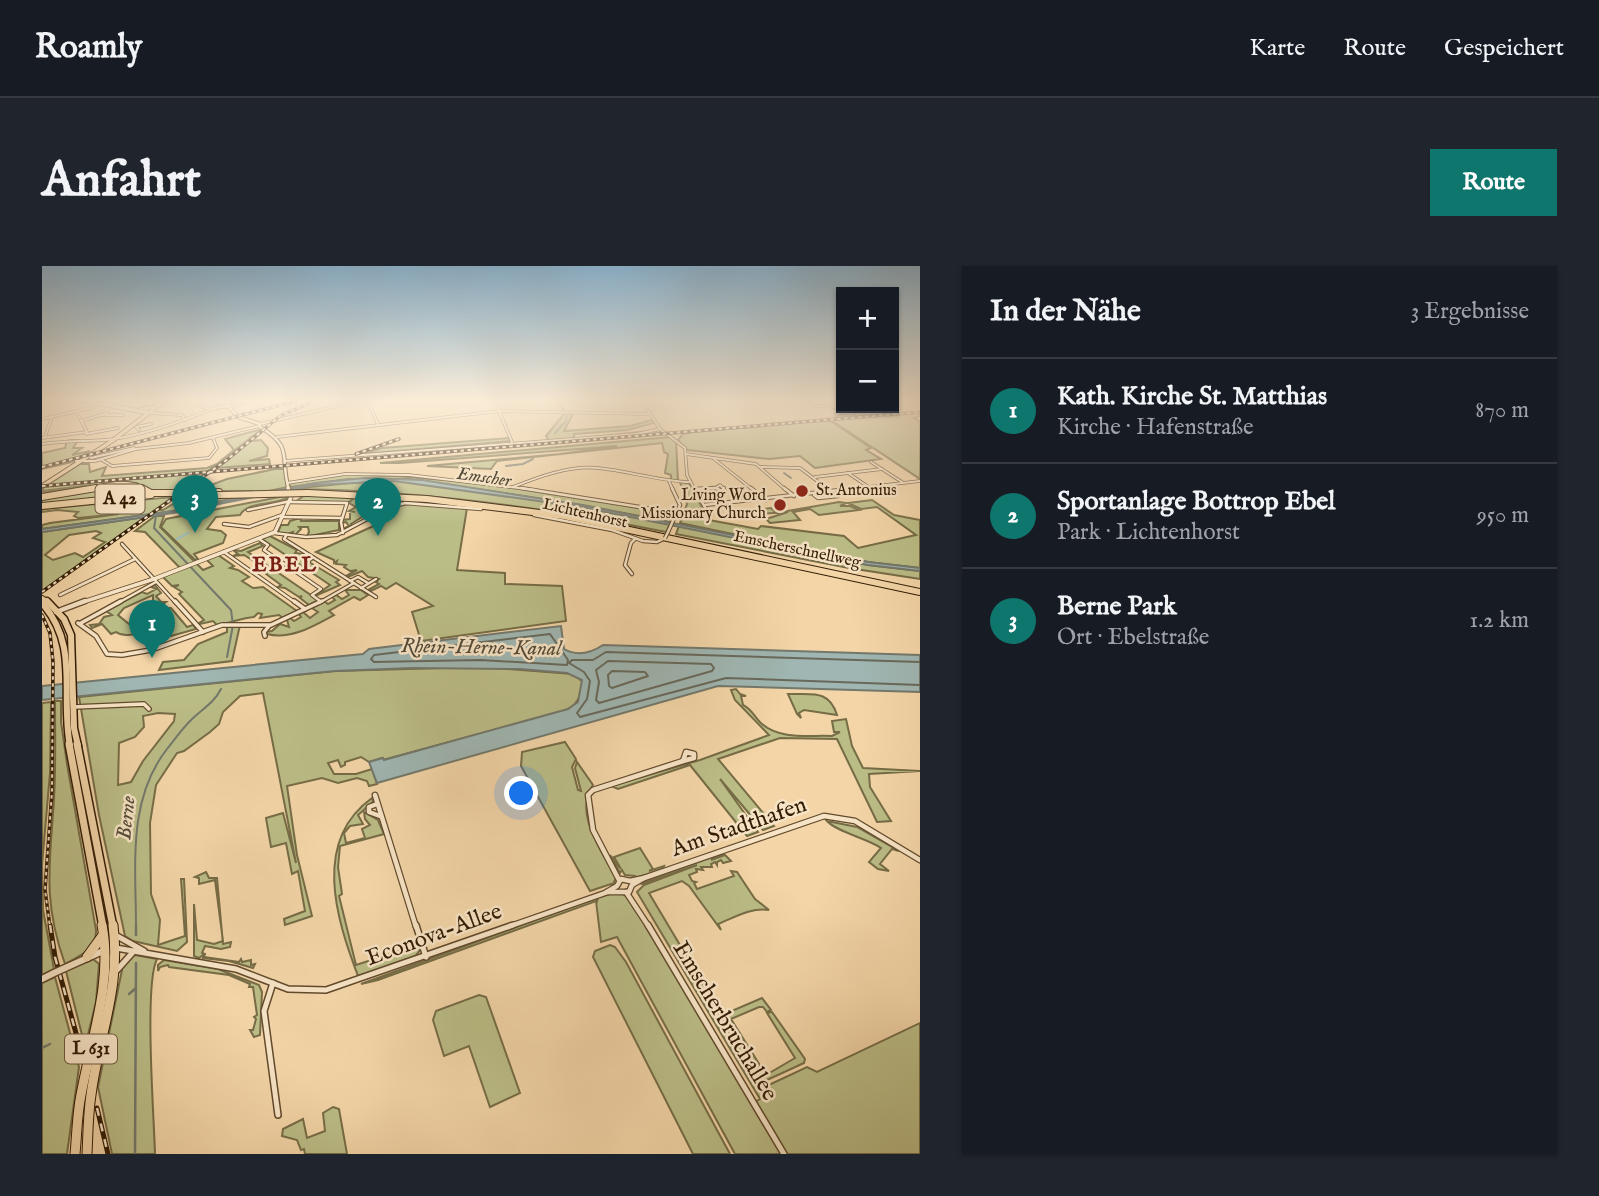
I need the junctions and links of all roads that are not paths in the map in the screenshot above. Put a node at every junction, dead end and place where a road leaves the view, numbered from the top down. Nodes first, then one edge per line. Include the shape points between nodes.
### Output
1 (68, 440) edge
2 (100, 440) edge
3 (195, 440) edge
4 (214, 440) edge
5 (280, 440) edge
6 (541, 440) edge
7 (675, 440) edge
8 (110, 441) joint
9 (512, 442) joint
10 (42, 444) edge
11 (136, 449) junction
12 (686, 454) junction
13 (712, 457) junction
14 (91, 458) dead end
15 (102, 460) junction
16 (78, 461) junction
17 (285, 461) junction
18 (871, 462) dead end
19 (761, 467) junction
20 (882, 469) junction
21 (848, 473) junction
22 (813, 477) junction
23 (669, 481) junction
24 (920, 481) edge
25 (523, 482) junction
26 (690, 482) junction
27 (904, 483) junction
28 (42, 484) edge
29 (289, 486) junction
30 (509, 488) junction
31 (716, 488) dead end
32 (868, 488) junction
33 (528, 489) junction
34 (694, 489) junction
35 (832, 492) junction
36 (826, 493) junction
37 (177, 494) junction
38 (812, 494) junction
39 (795, 496) junction
40 (838, 496) dead end
41 (44, 497) edge
42 (832, 497) junction
43 (97, 500) junction
44 (766, 500) junction
45 (290, 502) junction
46 (704, 505) junction
47 (722, 505) junction
48 (42, 507) edge
49 (248, 510) dead end
50 (729, 511) dead end
51 (677, 513) junction
52 (284, 516) junction
53 (710, 516) dead end
54 (342, 518) junction
55 (224, 524) dead end
56 (274, 533) junction
57 (343, 533) junction
58 (286, 536) junction
59 (259, 539) junction
60 (635, 539) junction
61 (122, 544) dead end
62 (224, 552) junction
63 (135, 559) junction
64 (632, 574) dead end
65 (376, 579) dead end
66 (155, 581) junction
67 (352, 582) junction
68 (368, 583) junction
69 (360, 588) junction
70 (920, 591) edge
71 (60, 595) dead end
72 (42, 597) edge
73 (376, 597) dead end
74 (320, 601) junction
75 (42, 603) edge
76 (144, 609) dead end
77 (305, 609) junction
78 (55, 612) junction
79 (269, 626) junction
80 (203, 632) junction
81 (265, 636) dead end
82 (150, 649) junction
83 (71, 702) junction
84 (149, 709) dead end
85 (683, 762) dead end
86 (374, 795) dead end
87 (377, 804) junction
88 (381, 817) junction
89 (920, 860) edge
90 (620, 884) junction
91 (630, 887) junction
92 (110, 933) junction
93 (111, 949) junction
94 (134, 951) junction
95 (146, 951) junction
96 (87, 957) junction
97 (426, 957) junction
98 (116, 972) junction
99 (42, 979) edge
100 (273, 984) junction
101 (278, 1115) dead end
102 (75, 1154) edge
103 (87, 1154) edge
104 (784, 1154) edge

1 - 10 street
2 - 8 street
3 - 11 street
4 - 15 street via 217,446 211,458 111,466
5 - 17 street
6 - 9 street
7 - 12 street
8 - 16 main road
9 - 17 street
11 - 14 street
11 - 15 street
12 - 13 street
12 - 26 street
13 - 19 street
13 - 44 street
15 - 16 street
16 - 28 main road
17 - 29 street
18 - 20 street
19 - 22 street via 797,467
19 - 39 street
20 - 21 street
20 - 27 street
21 - 22 street
21 - 32 street
22 - 35 street
23 - 25 street via 595,467
23 - 26 street
23 - 51 street via 679,501
24 - 27 street
25 - 30 street
25 - 33 street
26 - 34 street
27 - 32 street
29 - 30 street via 339,474 385,473
29 - 45 street
30 - 33 street
31 - 34 street
32 - 35 street
33 - 51 street
34 - 46 street
35 - 36 street
36 - 38 street
36 - 42 street
37 - 41 highway via 148,492 126,483
37 - 43 highway, A 42
37 - 48 highway, Emscherschnellweg / A 42
37 - 70 highway, Emscherschnellweg / A 42, bridge via 308,493 450,501 564,516
37 - 70 highway, Emscherschnellweg / A 42, bridge via 320,491 451,499 566,514
38 - 39 street
38 - 42 street
39 - 44 street
40 - 42 street
41 - 43 highway via 131,487 124,494
43 - 48 highway, A 42
44 - 47 street
45 - 49 street
45 - 52 street
45 - 54 street via 347,503
46 - 47 street
46 - 53 street
47 - 50 street
51 - 60 street, Lichtenhorst, bridge via 666,538 654,542
52 - 54 street
52 - 55 street via 249,527
52 - 56 street
54 - 57 street
56 - 58 street, Lichtenhorst
56 - 59 street
57 - 58 street, Lichtenhorst
57 - 60 street, Lichtenhorst via 390,507 411,503 549,517
58 - 67 street via 284,539
59 - 62 street
59 - 74 street via 268,545 264,550 321,589 312,595
60 - 64 street via 625,565
61 - 63 street
62 - 66 street
62 - 77 street
63 - 66 street
63 - 71 street
65 - 68 street
66 - 78 street
66 - 80 street
66 - 82 street via 79,623 102,643 108,655
67 - 68 street via 358,577
67 - 69 street
67 - 74 street
68 - 69 street
69 - 73 street
72 - 78 main road, L 631
74 - 77 street
75 - 78 main road, L 631
76 - 82 street via 135,615 147,627
77 - 79 street
78 - 83 main road, L 631 via 70,676
79 - 80 street via 238,623
79 - 81 street
80 - 82 street
83 - 84 street via 144,704
83 - 92 main road, L 631
85 - 90 street via 588,794 593,830
86 - 87 street
87 - 88 street
87 - 88 street via 369,807 369,812
88 - 97 street
89 - 91 street, Am Stadthafen via 855,821 824,816 644,878
90 - 91 street
90 - 91 street
90 - 97 street, Econova-Allee
91 - 104 street, Emscherbruchallee via 636,905
92 - 93 main road, L 631
92 - 95 street, Econova-Allee
92 - 96 main road
93 - 94 street, Econova-Allee
93 - 96 street
93 - 98 main road, L 631
93 - 102 main road, L 631 via 80,1098
94 - 95 street, Econova-Allee
94 - 98 street, L 631
95 - 100 street, Econova-Allee via 236,970
96 - 99 street, bridge
97 - 100 street, Econova-Allee via 326,990
98 - 103 main road, L 631 via 91,1094
100 - 101 street via 264,1011

